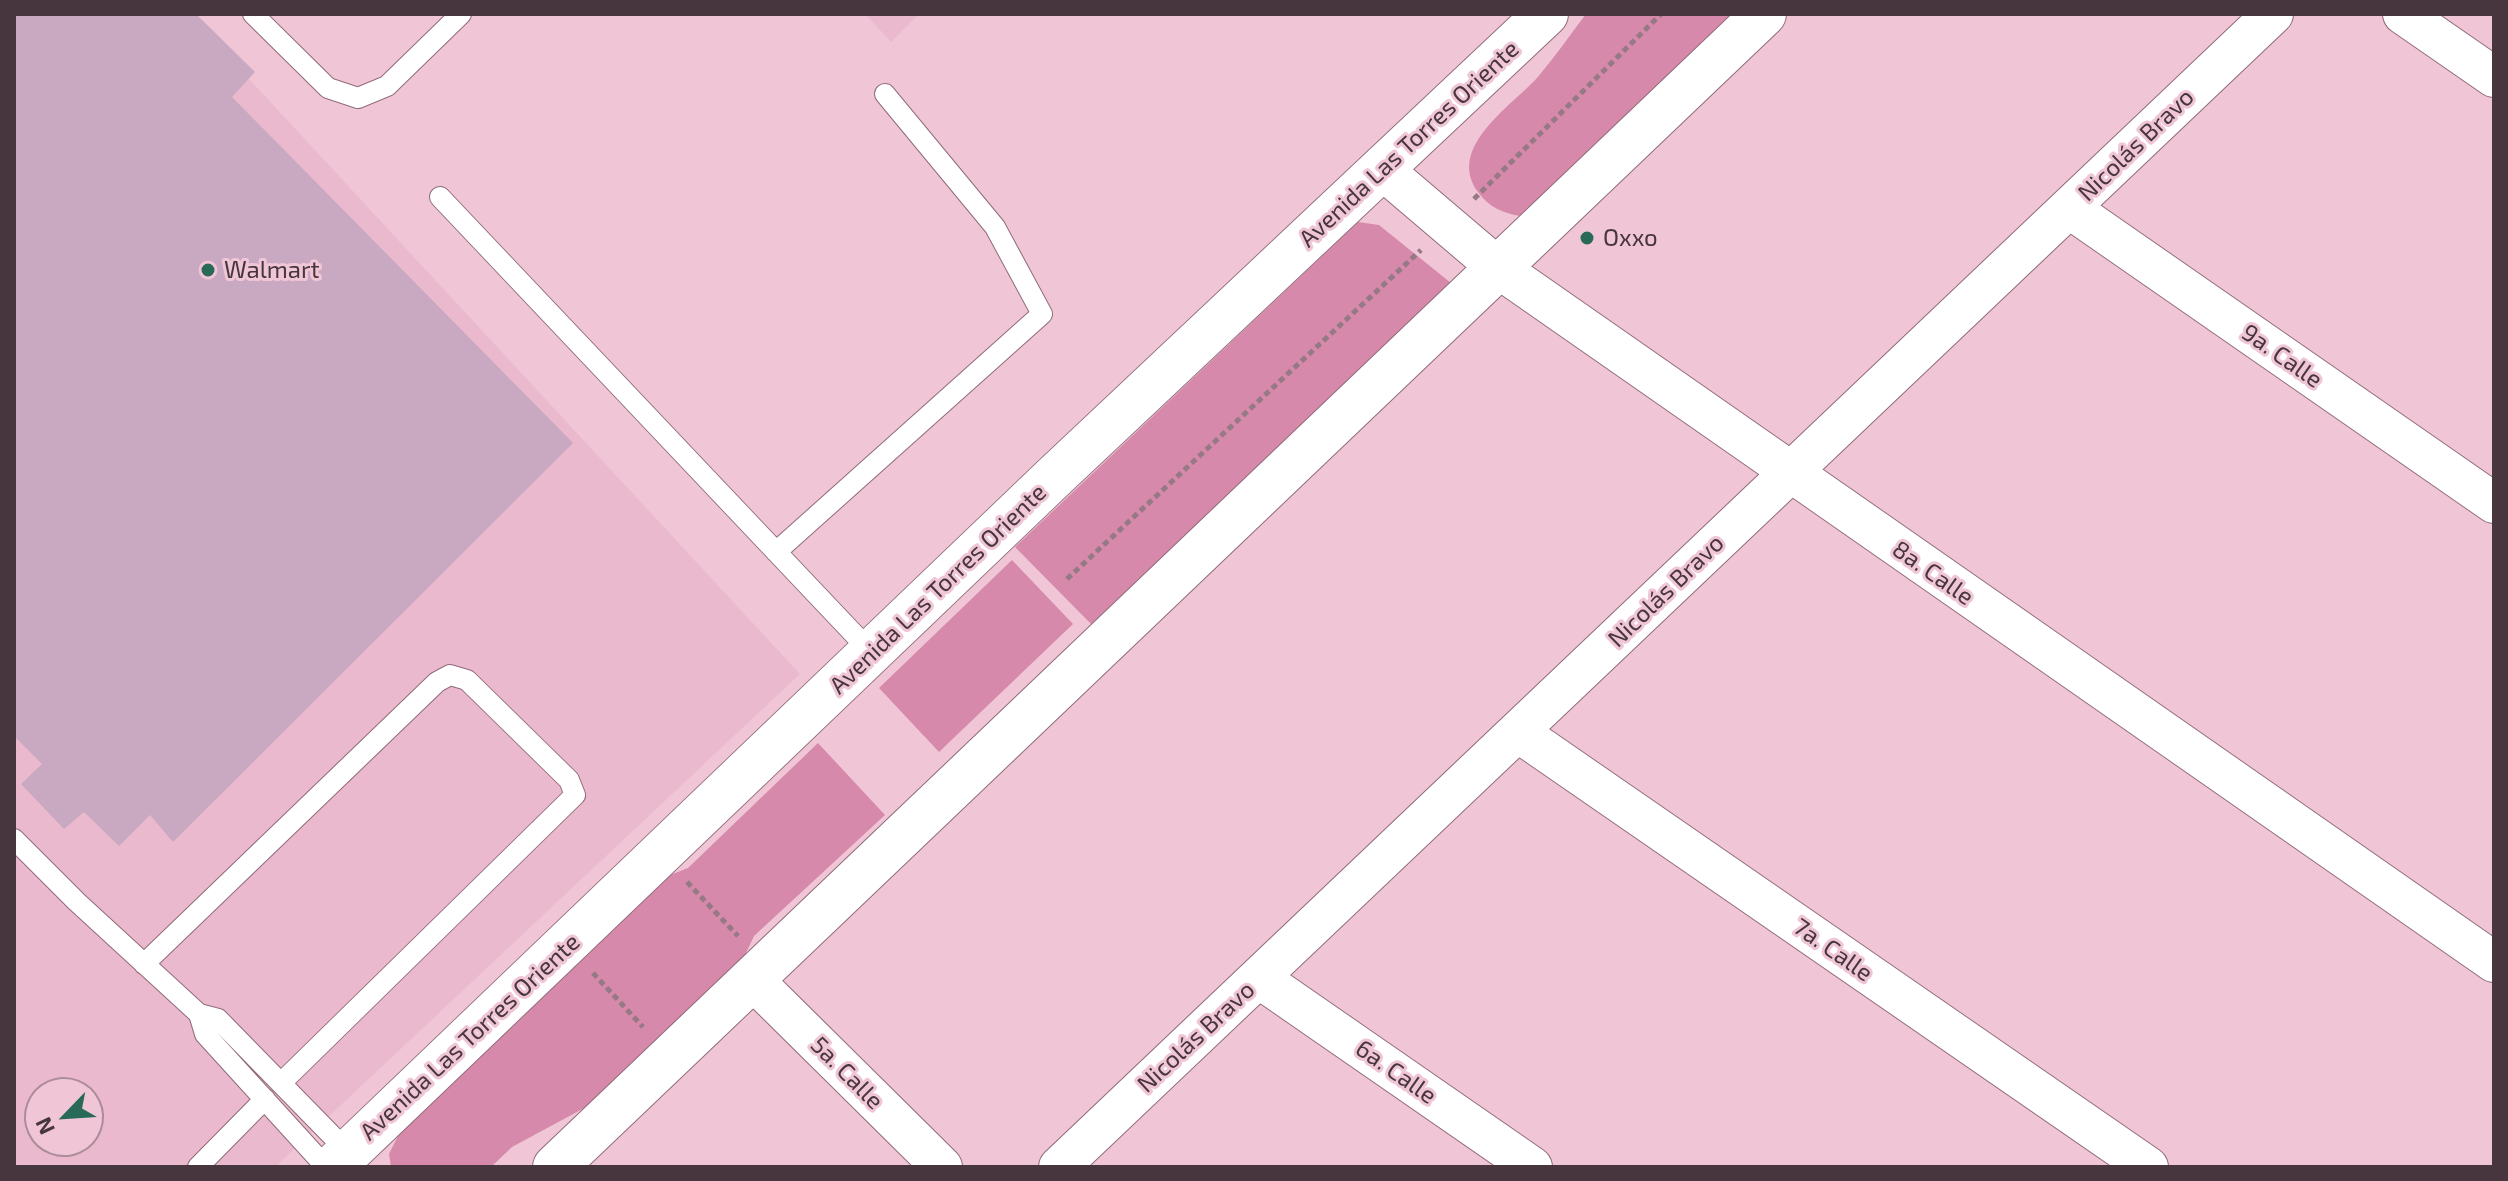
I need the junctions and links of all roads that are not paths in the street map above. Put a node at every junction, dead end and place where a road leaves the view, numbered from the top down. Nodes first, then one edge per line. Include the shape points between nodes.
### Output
1 (253, 14) edge
2 (461, 14) edge
3 (1546, 14) edge
4 (1764, 14) edge
5 (2273, 14) edge
6 (2403, 14) edge
7 (2494, 77) edge
8 (885, 94) dead end
9 (1383, 170) junction
10 (440, 197) dead end
11 (2069, 208) junction
12 (1497, 267) junction
13 (1789, 473) junction
14 (2494, 503) edge
15 (776, 552) junction
16 (872, 653) junction
17 (1518, 732) junction
18 (14, 839) edge
19 (2494, 962) edge
20 (144, 964) junction
21 (759, 972) junction
22 (1259, 978) junction
23 (199, 1014) junction
24 (282, 1082) junction
25 (265, 1099) junction
26 (343, 1163) edge
27 (198, 1167) edge
28 (555, 1167) edge
29 (942, 1167) edge
30 (1059, 1167) edge
31 (1532, 1167) edge
32 (2148, 1167) edge

1 - 2 lane via 328,88 358,98 387,86
3 - 9 street, Avenida Las Torres Oriente
4 - 12 street
5 - 11 street, Nicolás Bravo
6 - 7 street
8 - 15 lane via 995,227 1042,314
9 - 12 street, 8a. Calle
9 - 16 street, Avenida Las Torres Oriente
10 - 15 lane
11 - 13 street, Nicolás Bravo
11 - 14 street, 9a. Calle
12 - 13 street, 8a. Calle
12 - 21 street
13 - 17 street, Nicolás Bravo
13 - 19 street, 8a. Calle
15 - 16 lane
16 - 26 street, Avenida Las Torres Oriente
17 - 22 street, Nicolás Bravo
17 - 32 street, 7a. Calle
18 - 20 lane
20 - 23 lane
20 - 24 lane via 443,677 467,680 569,780 575,795
21 - 28 street
21 - 29 street, 5a. Calle
22 - 30 street, Nicolás Bravo
22 - 31 street, 6a. Calle
23 - 24 lane via 218,1019
23 - 25 lane via 205,1034
24 - 26 lane
25 - 26 lane
25 - 27 lane

